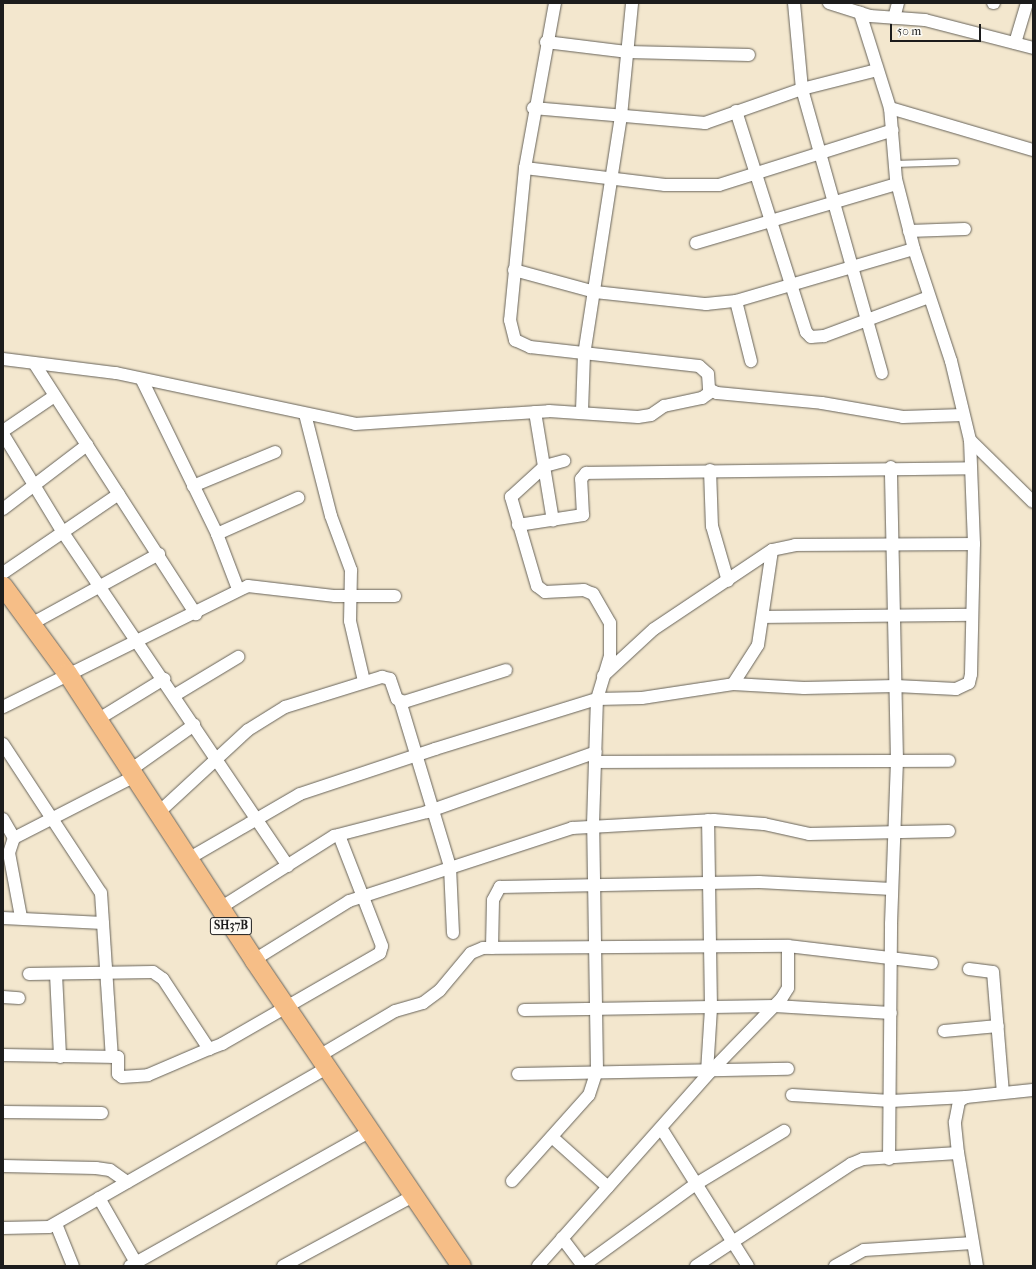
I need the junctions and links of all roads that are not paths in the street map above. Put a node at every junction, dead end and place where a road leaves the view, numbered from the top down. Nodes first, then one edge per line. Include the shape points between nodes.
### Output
1 (554, 3) edge
2 (632, 3) edge
3 (794, 3) edge
4 (829, 3) edge
5 (898, 3) edge
6 (1027, 3) edge
7 (860, 13) junction
8 (894, 18) junction
9 (546, 42) junction
10 (1015, 43) junction
11 (1033, 48) edge
12 (628, 52) junction
13 (749, 55) dead end
14 (877, 70) junction
15 (802, 89) junction
16 (533, 108) junction
17 (890, 108) junction
18 (736, 111) junction
19 (621, 116) junction
20 (893, 130) junction
21 (1033, 150) edge
22 (821, 153) junction
23 (956, 162) dead end
24 (895, 164) junction
25 (524, 168) junction
26 (757, 173) junction
27 (611, 180) junction
28 (897, 184) junction
29 (835, 203) junction
30 (772, 222) junction
31 (965, 228) dead end
32 (909, 231) junction
33 (696, 242) dead end
34 (914, 249) junction
35 (854, 265) junction
36 (514, 270) junction
37 (791, 284) junction
38 (595, 292) junction
39 (929, 298) junction
40 (736, 301) junction
41 (867, 320) junction
42 (584, 355) junction
43 (3, 359) edge
44 (751, 361) dead end
45 (34, 363) junction
46 (882, 373) dead end
47 (142, 380) junction
48 (712, 392) junction
49 (54, 397) junction
50 (582, 411) junction
51 (535, 412) junction
52 (305, 414) junction
53 (963, 415) junction
54 (3, 433) edge
55 (970, 440) junction
56 (87, 445) junction
57 (275, 452) dead end
58 (564, 461) dead end
59 (545, 466) junction
60 (891, 467) junction
61 (970, 468) junction
62 (710, 470) junction
63 (193, 486) junction
64 (34, 488) junction
65 (120, 494) junction
66 (298, 498) dead end
67 (1033, 502) edge
68 (3, 509) edge
69 (553, 521) junction
70 (518, 525) junction
71 (62, 531) junction
72 (217, 534) junction
73 (892, 544) junction
74 (974, 544) junction
75 (772, 550) junction
76 (159, 554) junction
77 (3, 572) edge
78 (728, 581) junction
79 (3, 586) edge
80 (100, 586) junction
81 (238, 589) junction
82 (395, 596) dead end
83 (352, 597) junction
84 (196, 614) junction
85 (970, 615) junction
86 (764, 617) junction
87 (892, 617) junction
88 (31, 624) junction
89 (138, 641) junction
90 (238, 657) dead end
91 (506, 670) dead end
92 (67, 673) junction
93 (602, 676) junction
94 (164, 679) junction
95 (364, 681) junction
96 (733, 684) junction
97 (896, 686) junction
98 (175, 695) junction
99 (597, 699) junction
100 (400, 701) junction
101 (3, 708) edge
102 (97, 720) junction
103 (194, 725) junction
104 (3, 744) edge
105 (415, 756) junction
106 (595, 757) junction
107 (216, 759) junction
108 (897, 761) junction
109 (949, 761) dead end
110 (131, 774) junction
111 (433, 810) junction
112 (158, 813) junction
113 (50, 817) junction
114 (3, 819) edge
115 (708, 820) junction
116 (254, 821) junction
117 (593, 825) junction
118 (949, 831) dead end
119 (895, 832) junction
120 (338, 835) junction
121 (14, 838) junction
122 (6, 852) edge
123 (188, 860) junction
124 (288, 866) junction
125 (450, 866) junction
126 (709, 885) junction
127 (595, 886) junction
128 (892, 889) junction
129 (361, 896) junction
130 (220, 908) junction
131 (20, 917) junction
132 (3, 918) edge
133 (103, 923) junction
134 (453, 933) dead end
135 (711, 946) junction
136 (788, 946) junction
137 (596, 947) junction
138 (492, 948) junction
139 (890, 957) junction
140 (254, 960) junction
141 (932, 963) dead end
142 (969, 969) dead end
143 (104, 973) junction
144 (29, 974) dead end
145 (56, 974) junction
146 (3, 997) edge
147 (19, 998) dead end
148 (285, 1006) junction
149 (775, 1006) junction
150 (711, 1008) junction
151 (594, 1009) junction
152 (524, 1010) dead end
153 (890, 1013) junction
154 (998, 1026) junction
155 (944, 1031) dead end
156 (209, 1049) junction
157 (3, 1056) edge
158 (60, 1057) junction
159 (112, 1057) junction
160 (323, 1062) junction
161 (788, 1069) dead end
162 (597, 1070) junction
163 (708, 1072) junction
164 (518, 1074) dead end
165 (1033, 1090) edge
166 (1003, 1093) junction
167 (792, 1095) dead end
168 (966, 1097) junction
169 (891, 1101) junction
170 (3, 1112) edge
171 (102, 1113) dead end
172 (661, 1128) junction
173 (371, 1131) junction
174 (784, 1131) dead end
175 (552, 1137) junction
176 (958, 1153) junction
177 (889, 1159) junction
178 (3, 1166) edge
179 (512, 1181) dead end
180 (127, 1182) junction
181 (696, 1184) junction
182 (608, 1187) junction
183 (415, 1195) junction
184 (99, 1198) junction
185 (56, 1224) junction
186 (3, 1228) edge
187 (562, 1238) junction
188 (732, 1242) junction
189 (973, 1243) junction
190 (135, 1265) edge
191 (73, 1266) edge
192 (282, 1266) edge
193 (461, 1266) edge
194 (538, 1266) edge
195 (583, 1266) edge
196 (696, 1266) edge
197 (748, 1266) edge
198 (835, 1266) edge
199 (977, 1266) edge

1 - 9 street
2 - 12 street
3 - 15 street
4 - 7 street
5 - 8 street
6 - 10 street
7 - 8 street
7 - 14 street
8 - 10 street via 925,20
9 - 12 street
9 - 16 street
10 - 11 street
12 - 13 street
12 - 19 street
14 - 15 street
14 - 17 street
15 - 18 street
15 - 22 street
16 - 19 street
16 - 25 street
17 - 20 street
17 - 21 street
18 - 19 street via 705,123
18 - 26 street
19 - 27 street
20 - 22 street
20 - 24 street
22 - 26 street
22 - 29 street
23 - 24 lane
24 - 28 street
25 - 27 street
25 - 36 street
26 - 27 street via 704,186
26 - 30 street
27 - 38 street
28 - 29 street
28 - 32 street
29 - 30 street
29 - 35 street
30 - 33 street
30 - 37 street
31 - 32 street
32 - 34 street
34 - 35 street
34 - 39 street
35 - 37 street
35 - 41 street
36 - 38 street
36 - 42 street via 510,320 515,340 530,347
37 - 40 street
37 - 41 street via 811,337 817,339
38 - 40 street via 690,304
38 - 42 street
39 - 41 street
39 - 53 street via 951,361
40 - 44 street
41 - 46 street
42 - 48 street via 699,366 708,374
42 - 50 street
43 - 45 street
45 - 47 street via 116,372
45 - 49 street
47 - 52 street
47 - 63 street
48 - 50 street via 702,398 664,406 651,414 638,417
48 - 53 street via 822,403 903,417
49 - 54 street
49 - 56 street
50 - 51 street
51 - 52 street via 355,424
51 - 59 street
52 - 83 street via 331,516 351,570
53 - 55 street
54 - 64 street
55 - 61 street
55 - 67 street
56 - 64 street
56 - 65 street
57 - 63 street
58 - 59 street
59 - 69 street
59 - 70 street via 512,493
60 - 61 street
60 - 62 street
60 - 73 street
61 - 74 street
62 - 69 street via 586,473 581,479 582,515
62 - 78 street via 712,526
63 - 72 street
64 - 68 street
64 - 71 street
65 - 71 street
65 - 76 street
66 - 72 street
69 - 70 street
70 - 93 street via 541,590 584,590 601,603 612,640
71 - 77 street
71 - 80 street
72 - 81 street
73 - 74 street
73 - 75 street via 794,545
73 - 87 street
74 - 85 street
75 - 78 street
75 - 86 street
76 - 80 street
76 - 84 street
78 - 93 street via 654,629
79 - 88 main road, SH37B
80 - 88 street
80 - 89 street
81 - 83 street via 257,586
81 - 84 street
82 - 83 street
83 - 95 street via 350,621
84 - 89 street
85 - 87 street
85 - 97 street via 969,683 956,689
86 - 87 street
86 - 96 street via 758,645
87 - 97 street
88 - 92 main road, SH37B
89 - 92 street
89 - 94 street
90 - 98 street
91 - 100 street
92 - 101 street
92 - 102 main road, SH37B
93 - 99 street
94 - 98 street
94 - 102 street
95 - 100 street via 387,677
95 - 107 street via 272,713
96 - 97 street via 804,688
96 - 99 street via 642,698
97 - 108 street
98 - 103 street
99 - 105 street
99 - 106 street
100 - 105 street
102 - 110 main road, SH37B
103 - 107 street
103 - 110 street
104 - 113 street
105 - 111 street
105 - 116 street via 300,794
106 - 108 street
106 - 111 street
106 - 117 street
107 - 112 street
107 - 116 street
108 - 109 street
108 - 119 street
110 - 112 main road, SH37B
110 - 113 street
111 - 120 street
111 - 125 street
112 - 123 main road, SH37B
113 - 121 street
113 - 133 street via 97,884
114 - 121 street
115 - 117 street
115 - 119 street via 764,824 809,834
115 - 126 street
116 - 123 street
116 - 124 street
117 - 125 street via 538,838
117 - 127 street
118 - 119 street
119 - 128 street
120 - 124 street
120 - 129 street
121 - 122 street
122 - 131 street
123 - 130 main road, SH37B
124 - 130 street
125 - 129 street
125 - 134 street
126 - 127 street
126 - 128 street via 759,882
126 - 135 street
127 - 137 street
127 - 138 street via 500,886 493,900
128 - 139 street
129 - 140 street via 293,932
129 - 148 street via 382,946 380,953
130 - 140 main road, SH37B
131 - 132 street
131 - 133 street
133 - 143 street
135 - 136 street
135 - 137 street
135 - 150 street
136 - 139 street
136 - 149 street via 788,988
137 - 138 street
137 - 151 street
138 - 160 street via 472,953 423,1003 395,1011
139 - 141 street
139 - 153 street
140 - 148 main road, SH37B
142 - 154 street via 993,972
143 - 145 street
143 - 156 street via 159,975
143 - 159 street
144 - 145 street
145 - 158 street
146 - 147 street
148 - 156 street
148 - 160 main road, SH37B
149 - 150 street
149 - 153 street
149 - 163 street
150 - 151 street
150 - 163 street
151 - 152 street
151 - 162 street
153 - 169 street
154 - 155 street
154 - 166 street
156 - 159 street via 148,1075 120,1077 118,1057
157 - 158 street
158 - 159 street
160 - 173 main road, SH37B
160 - 180 street
161 - 163 street
162 - 163 street
162 - 164 street
162 - 175 street via 589,1095
163 - 172 street
165 - 166 street
166 - 168 street
167 - 169 street
168 - 169 street
168 - 176 street via 959,1101 956,1112
169 - 177 street
170 - 171 street
172 - 181 street
172 - 182 street
173 - 183 main road, SH37B
173 - 190 street
174 - 181 street
175 - 179 street
175 - 182 street
176 - 177 street
176 - 189 street
177 - 188 street via 863,1159 851,1164
178 - 180 street via 96,1168 110,1170
180 - 184 street
181 - 188 street
181 - 195 street
182 - 187 street
183 - 192 street
183 - 193 main road, SH37B
184 - 185 street
184 - 190 street
185 - 186 street via 40,1229
185 - 191 street
187 - 194 street
187 - 195 street
188 - 196 street
188 - 197 street
189 - 198 street via 864,1250
189 - 199 street

